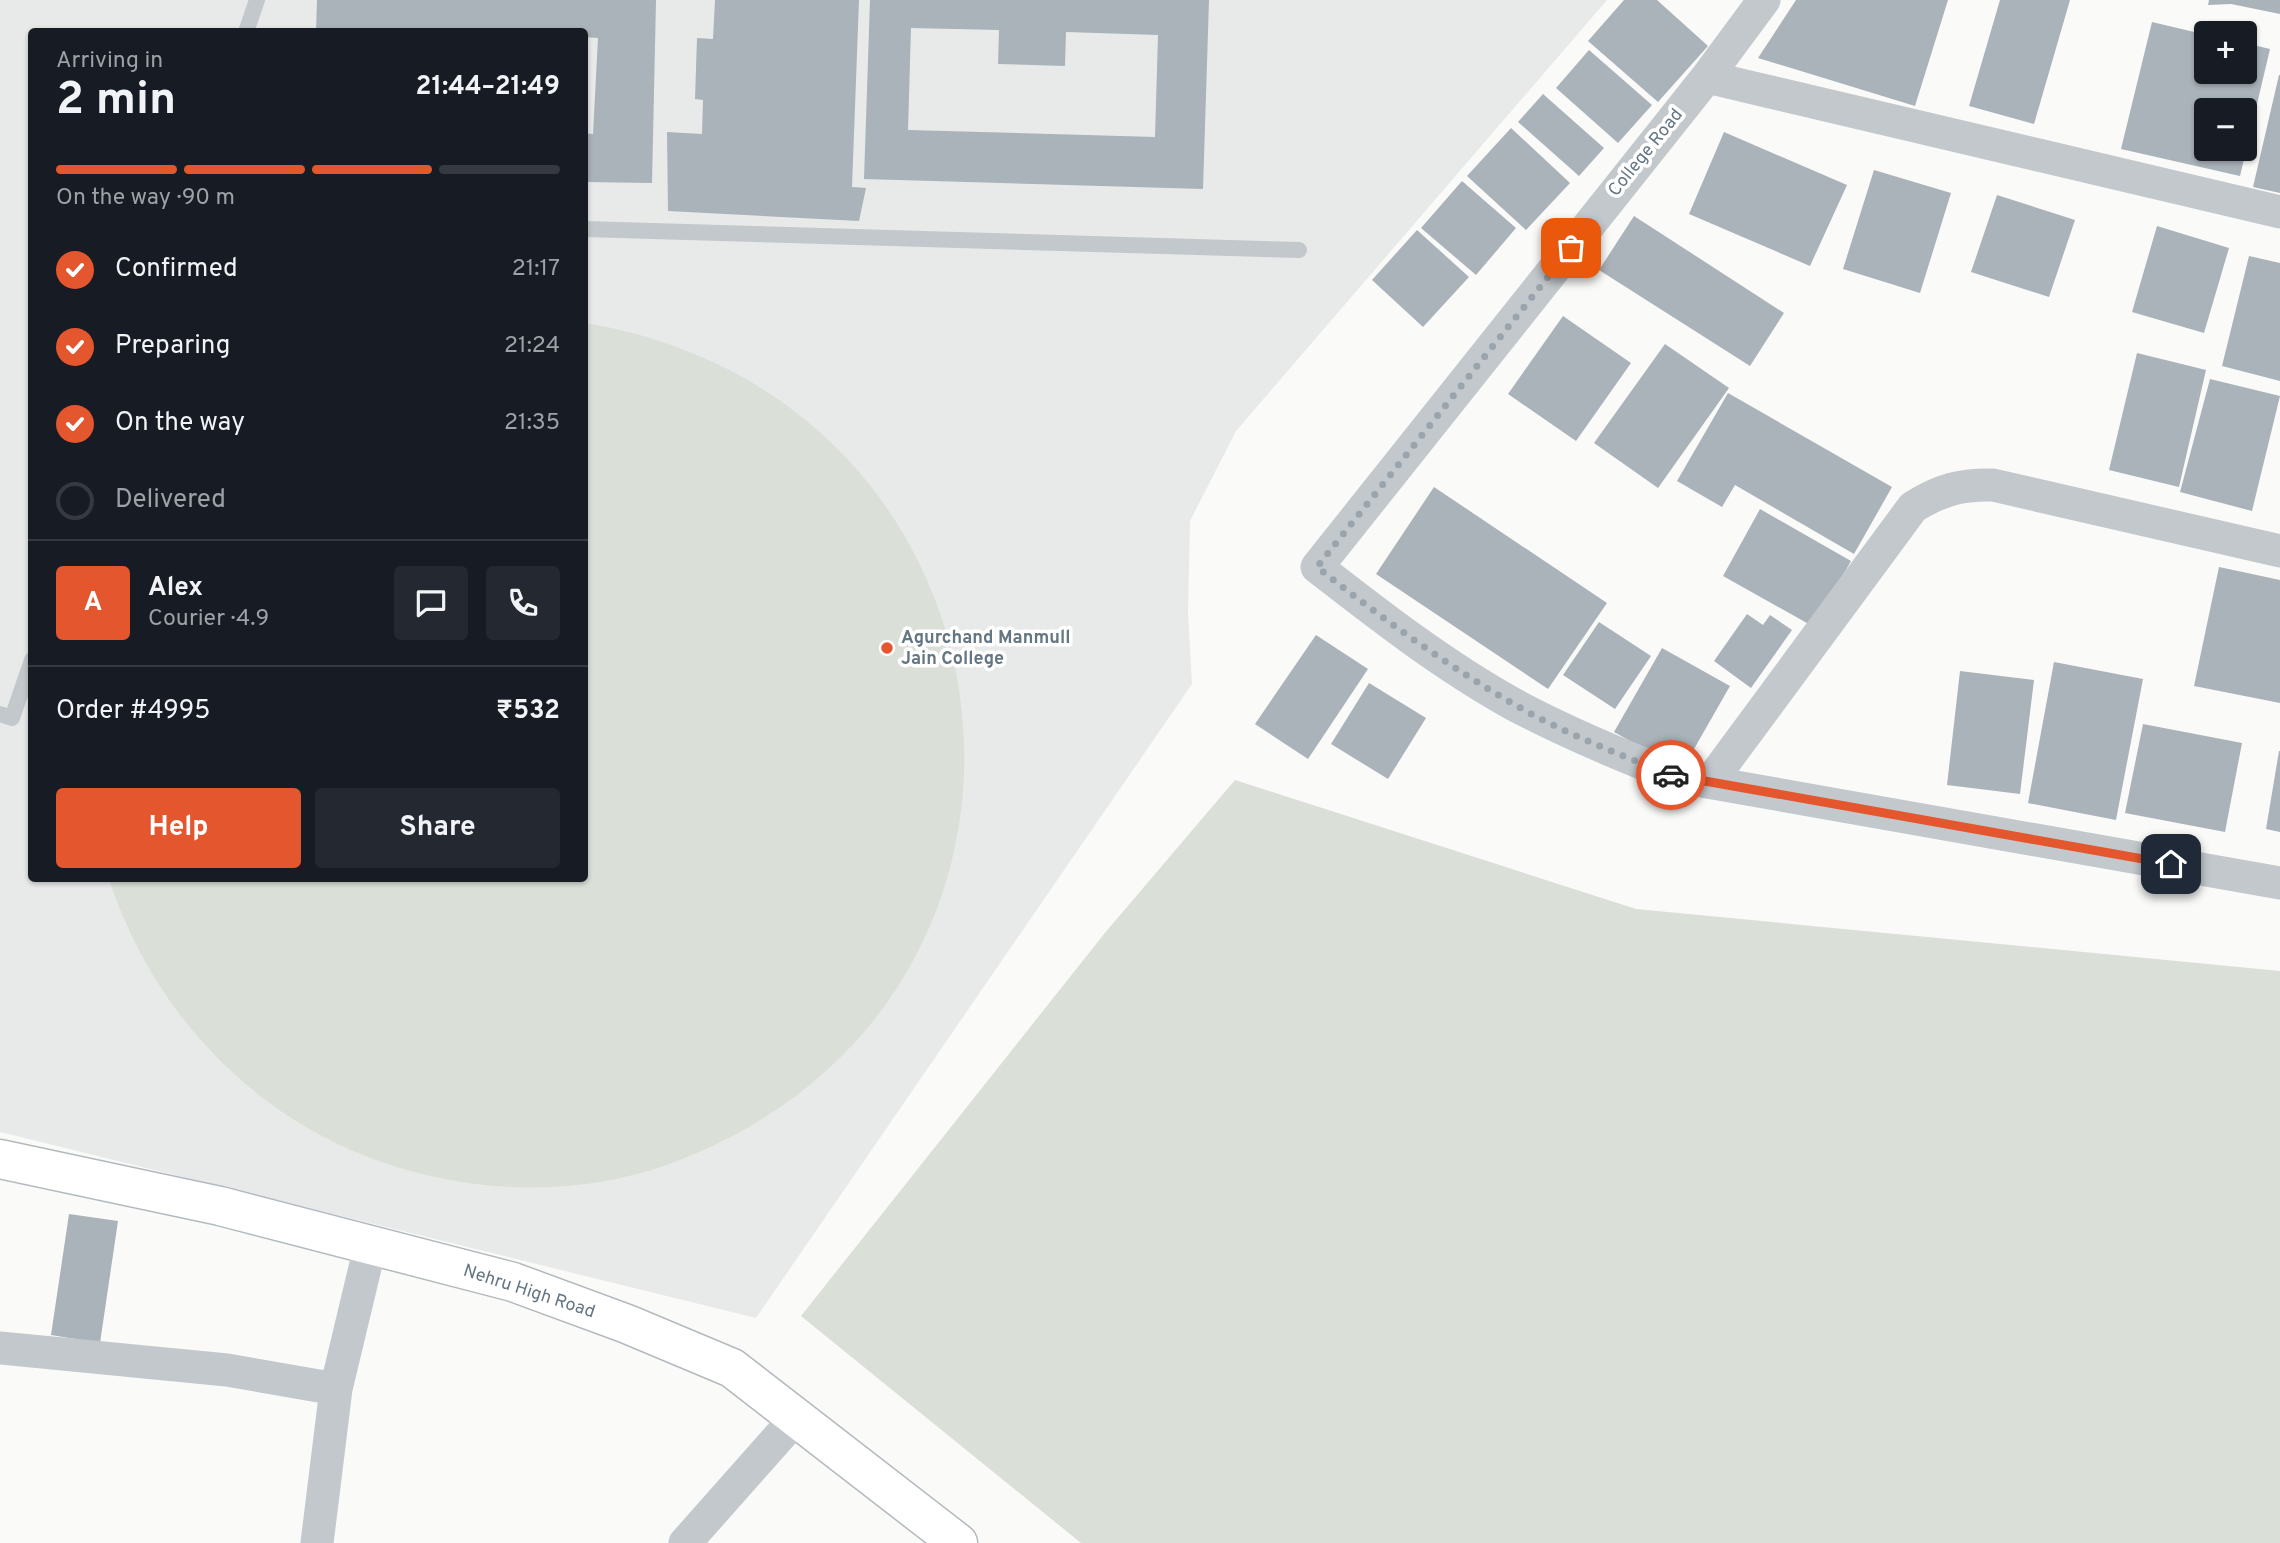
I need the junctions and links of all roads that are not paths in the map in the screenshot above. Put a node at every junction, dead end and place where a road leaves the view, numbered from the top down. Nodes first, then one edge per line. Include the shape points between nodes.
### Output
1 (257, 0) edge
2 (1764, 0) edge
3 (247, 28) edge
4 (1707, 77) junction
5 (2280, 212) edge
6 (588, 229) edge
7 (1300, 250) dead end
8 (2280, 551) edge
9 (28, 672) edge
10 (0, 714) edge
11 (1710, 782) junction
12 (2280, 883) edge
13 (0, 1159) edge
14 (370, 1247) junction
15 (0, 1348) edge
16 (337, 1389) junction
17 (794, 1420) junction
18 (317, 1543) edge
19 (685, 1543) edge
20 (958, 1543) edge

1 - 3 lane
2 - 4 street, College Road
4 - 5 street
4 - 11 street, College Road via 1317,567 1405,636 1512,703 1673,776
6 - 7 lane
8 - 11 street via 1993,485 1939,491 1913,507
9 - 10 lane via 12,718
11 - 12 street
13 - 14 street, Nehru High Road via 220,1206
14 - 16 street
14 - 17 street, Nehru High Road via 513,1282 627,1324 732,1368
15 - 16 street via 227,1370
16 - 18 street
17 - 19 street
17 - 20 street, Nehru High Road

